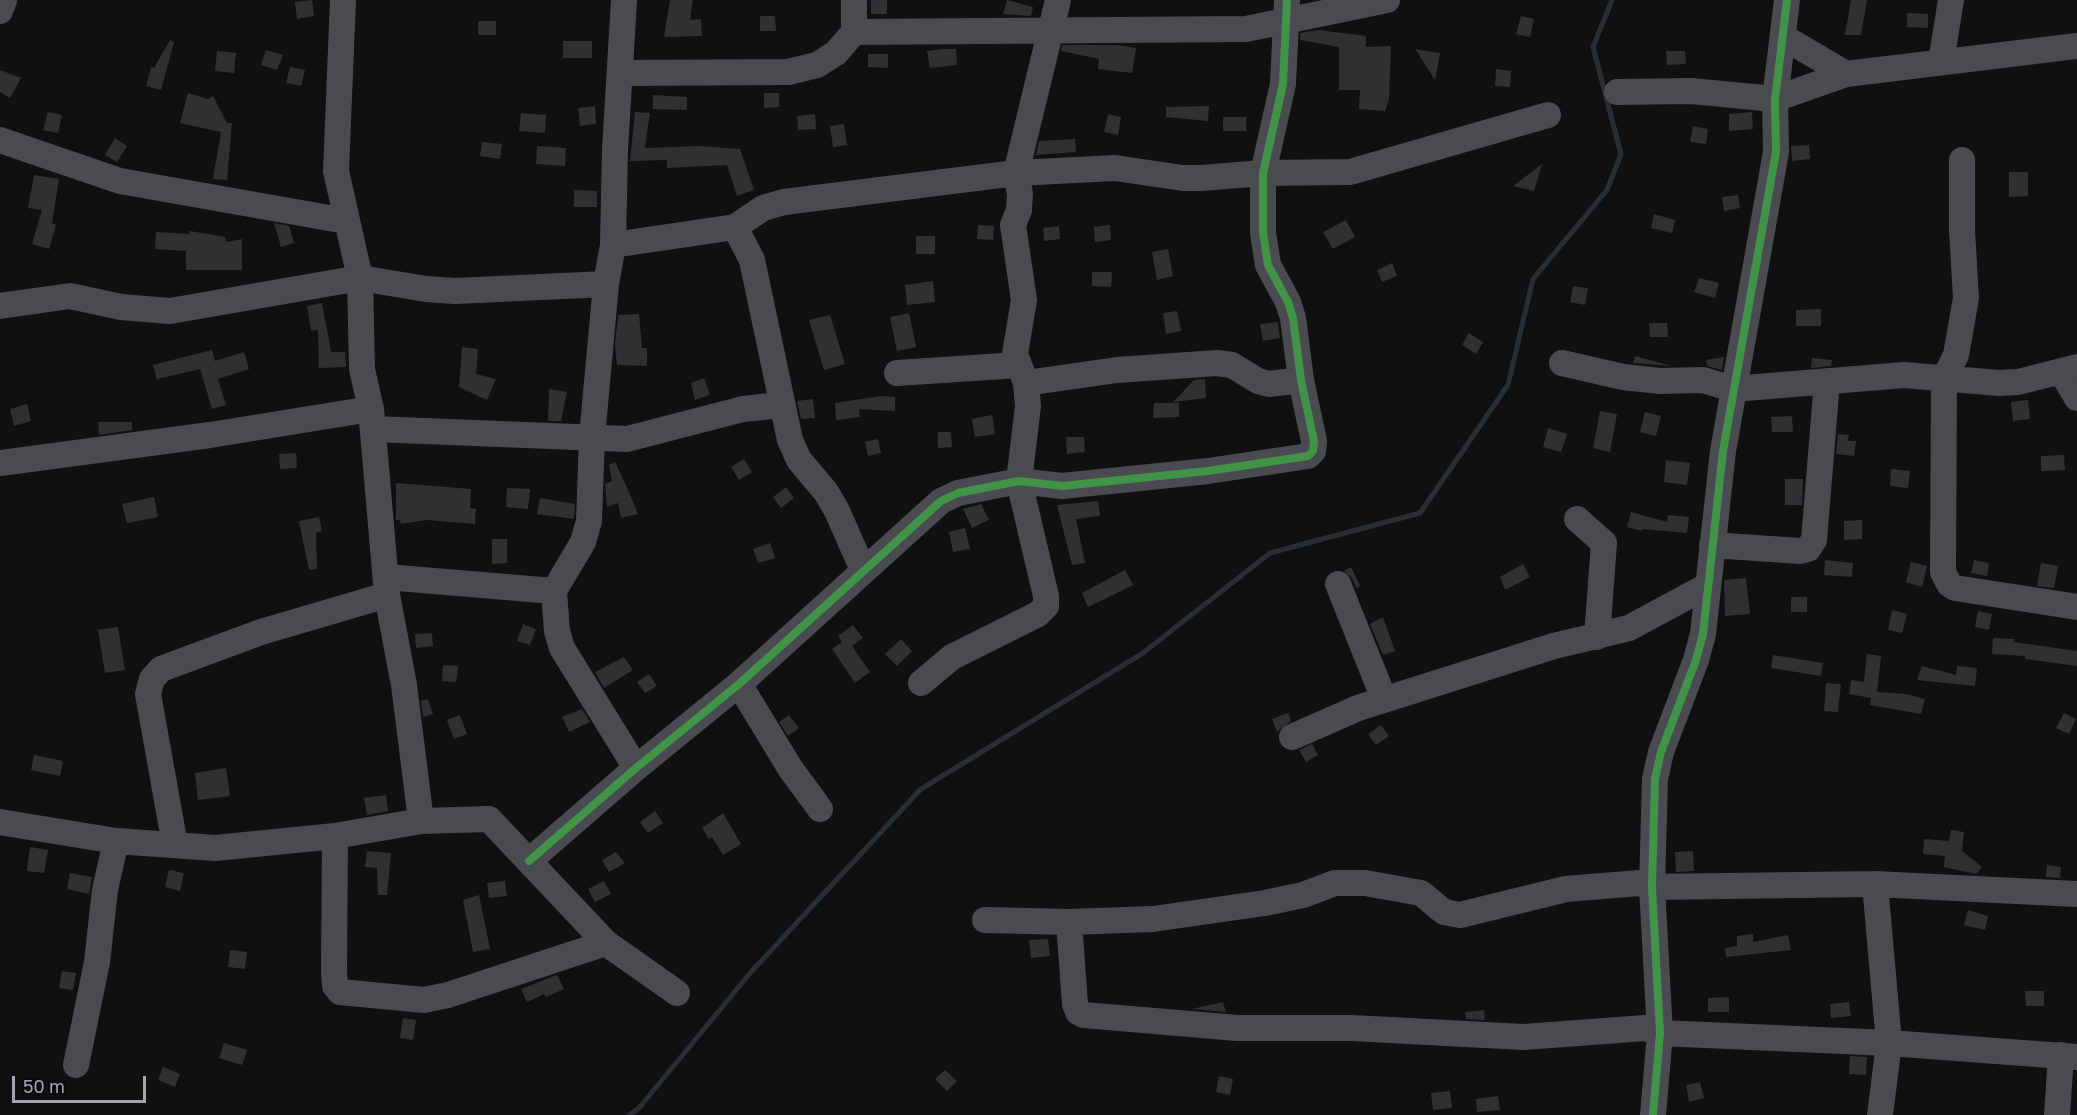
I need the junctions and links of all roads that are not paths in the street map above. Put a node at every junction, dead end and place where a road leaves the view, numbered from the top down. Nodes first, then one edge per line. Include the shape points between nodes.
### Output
1 (3, 0) edge
2 (343, 0) edge
3 (624, 0) edge
4 (854, 0) edge
5 (1058, 0) edge
6 (1387, 0) edge
7 (1787, 0) edge
8 (1951, 0) edge
9 (0, 11) edge
10 (1287, 11) edge
11 (1052, 30) junction
12 (854, 32) junction
13 (1785, 38) junction
14 (2077, 46) edge
15 (1941, 62) junction
16 (620, 73) junction
17 (1846, 74) junction
18 (1617, 92) dead end
19 (1775, 99) junction
20 (1548, 115) dead end
21 (0, 140) edge
22 (1962, 160) dead end
23 (1016, 172) junction
24 (1263, 173) junction
25 (346, 221) junction
26 (735, 227) junction
27 (613, 244) junction
28 (360, 278) junction
29 (606, 284) junction
30 (0, 306) edge
31 (1562, 363) dead end
32 (2072, 364) edge
33 (897, 373) dead end
34 (1022, 374) junction
35 (1944, 379) junction
36 (1301, 380) junction
37 (1827, 381) junction
38 (1733, 389) junction
39 (2077, 398) edge
40 (781, 405) junction
41 (372, 419) junction
42 (592, 437) junction
43 (0, 463) edge
44 (1019, 481) junction
45 (1577, 519) dead end
46 (1712, 546) junction
47 (863, 570) junction
48 (1338, 584) dead end
49 (386, 586) junction
50 (1707, 586) junction
51 (554, 591) junction
52 (2077, 607) edge
53 (1597, 637) junction
54 (921, 683) dead end
55 (739, 684) junction
56 (1384, 699) junction
57 (1292, 737) dead end
58 (636, 768) junction
59 (820, 809) dead end
60 (421, 820) junction
61 (0, 822) edge
62 (335, 836) junction
63 (116, 841) junction
64 (175, 845) junction
65 (530, 861) junction
66 (1875, 884) junction
67 (1652, 887) junction
68 (2077, 894) edge
69 (985, 920) dead end
70 (1069, 922) junction
71 (606, 943) junction
72 (677, 993) dead end
73 (1660, 1033) junction
74 (1889, 1043) junction
75 (2069, 1056) edge
76 (76, 1065) dead end
77 (1653, 1115) edge
78 (1880, 1115) edge
79 (2057, 1115) edge

1 - 9 street
2 - 25 street via 336,171
3 - 16 street
4 - 12 street
5 - 11 street
6 - 10 street
7 - 13 street
8 - 15 street
10 - 11 street via 1246,29
10 - 24 street via 1280,106
11 - 12 street
11 - 23 street
12 - 16 street via 817,65 788,72
13 - 17 street
13 - 19 street
14 - 15 street
15 - 17 street
16 - 27 street
17 - 19 street
18 - 19 street via 1691,91
19 - 38 street via 1776,152
20 - 24 street via 1350,172
21 - 25 street via 120,181
22 - 35 street via 1966,298 1956,355
23 - 24 street via 1115,168 1202,178
23 - 26 street via 784,202 763,208
23 - 34 street via 1020,194 1013,238 1024,300 1015,354
24 - 36 street via 1263,233 1268,265 1293,318
25 - 28 street
26 - 27 street
26 - 40 street via 753,260
27 - 29 street
28 - 29 street via 454,291
28 - 30 street via 170,311 122,308 70,296
28 - 41 street via 360,343
29 - 42 street
31 - 38 street via 1623,377 1703,380
32 - 35 street via 2018,382
32 - 39 street
33 - 34 street
34 - 36 street via 1217,363 1232,365 1269,384
34 - 44 street via 1028,406
35 - 37 street via 1904,375
35 - 52 street via 1942,561 1949,584
36 - 44 street via 1314,441 1308,456 1062,486
37 - 38 street
37 - 46 street via 1814,540 1808,549
38 - 46 street
40 - 42 street via 743,409 627,440
40 - 47 street via 799,460 826,492
41 - 42 street
41 - 43 street via 210,435
41 - 49 street
42 - 51 street via 589,521 583,542
44 - 47 street via 958,493 941,501
44 - 54 street via 1046,606 1038,614 952,657
45 - 53 street via 1604,543
46 - 50 street
47 - 55 street
48 - 56 street
49 - 51 street
49 - 60 street via 404,685
49 - 64 street via 161,669 152,679 148,694
50 - 53 street via 1629,628
50 - 67 street via 1703,634 1696,660 1661,752 1655,779
51 - 58 street via 562,648
53 - 56 street via 1554,646
55 - 58 street
55 - 59 street via 789,768
56 - 57 street
58 - 65 street
60 - 62 street
60 - 65 street via 489,819
61 - 63 street
62 - 64 street via 241,847
62 - 71 street via 334,972 335,986 340,992 424,1000
63 - 64 street
63 - 76 street
65 - 71 street
66 - 67 street
66 - 68 street
66 - 74 street
67 - 70 street via 1639,883 1566,889 1460,915 1444,912 1421,893 1365,883 1335,883 1254,904 1153,919
67 - 73 street
69 - 70 street
70 - 73 street via 1075,1005 1084,1015 1237,1028 1351,1028 1524,1038 1645,1028
71 - 72 street
73 - 74 street
73 - 77 street
74 - 75 street
74 - 78 street
75 - 79 street

